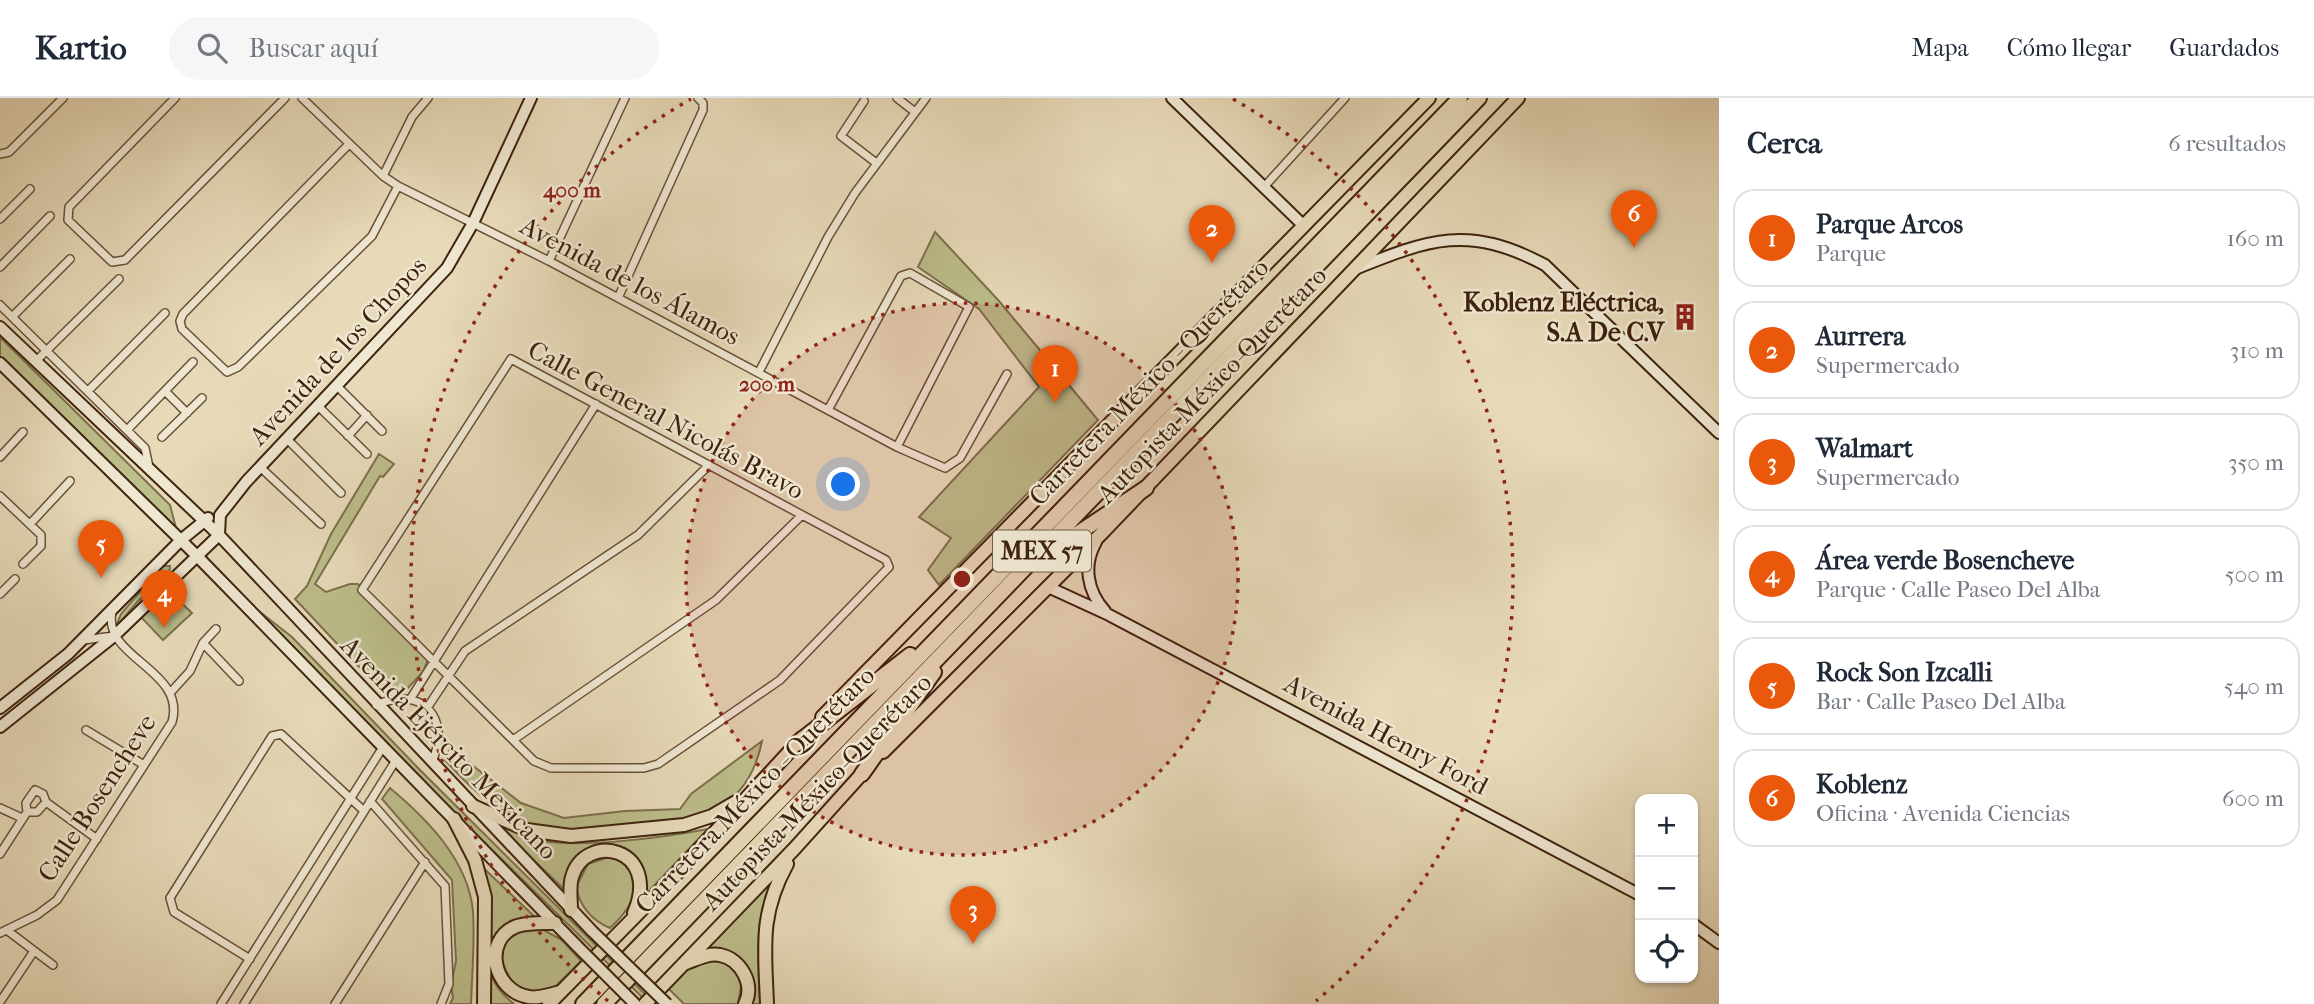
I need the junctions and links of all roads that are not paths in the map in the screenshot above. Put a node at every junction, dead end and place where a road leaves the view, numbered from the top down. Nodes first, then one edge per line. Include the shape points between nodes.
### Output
1 (63, 98) edge
2 (175, 98) edge
3 (285, 98) edge
4 (428, 98) edge
5 (531, 98) edge
6 (625, 98) edge
7 (698, 98) edge
8 (897, 98) edge
9 (925, 98) edge
10 (1172, 98) edge
11 (1345, 98) edge
12 (1429, 98) edge
13 (1460, 98) edge
14 (1479, 98) edge
15 (1518, 98) edge
16 (305, 99) edge
17 (864, 101) dead end
18 (915, 111) junction
19 (349, 144) junction
20 (0, 155) edge
21 (875, 162) junction
22 (383, 176) junction
23 (398, 186) junction
24 (1264, 187) junction
25 (30, 189) dead end
26 (51, 216) dead end
27 (0, 219) edge
28 (473, 223) junction
29 (1304, 226) junction
30 (70, 259) dead end
31 (549, 261) junction
32 (0, 267) edge
33 (1352, 270) junction
34 (119, 279) dead end
35 (618, 298) junction
36 (0, 305) edge
37 (166, 313) dead end
38 (12, 317) junction
39 (0, 327) edge
40 (46, 350) junction
41 (36, 361) junction
42 (193, 362) dead end
43 (0, 363) edge
44 (759, 372) junction
45 (1007, 374) dead end
46 (337, 386) junction
47 (88, 391) junction
48 (165, 391) junction
49 (202, 398) dead end
50 (596, 404) junction
51 (318, 406) junction
52 (828, 410) junction
53 (187, 412) junction
54 (366, 415) junction
55 (127, 430) junction
56 (382, 431) dead end
57 (23, 432) dead end
58 (1719, 433) edge
59 (348, 436) junction
60 (162, 437) dead end
61 (287, 439) junction
62 (897, 447) junction
63 (2, 452) edge
64 (367, 454) dead end
65 (709, 465) junction
66 (149, 467) junction
67 (260, 467) junction
68 (70, 481) dead end
69 (1146, 488) junction
70 (341, 493) dead end
71 (0, 496) edge
72 (220, 515) junction
73 (802, 515) junction
74 (203, 520) junction
75 (30, 524) junction
76 (321, 524) dead end
77 (1102, 533) junction
78 (219, 535) junction
79 (181, 540) junction
80 (198, 557) junction
81 (23, 564) dead end
82 (1025, 568) junction
83 (15, 579) dead end
84 (1048, 587) junction
85 (0, 594) edge
86 (111, 612) junction
87 (1109, 615) junction
88 (216, 629) dead end
89 (114, 636) junction
90 (937, 636) junction
91 (82, 641) junction
92 (202, 643) junction
93 (950, 646) junction
94 (434, 663) junction
95 (447, 676) junction
96 (239, 681) dead end
97 (171, 692) junction
98 (411, 698) junction
99 (376, 705) junction
100 (0, 708) edge
101 (427, 708) junction
102 (0, 727) edge
103 (86, 730) dead end
104 (513, 740) junction
105 (796, 744) junction
106 (383, 747) junction
107 (396, 760) junction
108 (432, 762) junction
109 (144, 765) junction
110 (862, 774) junction
111 (761, 782) junction
112 (349, 798) junction
113 (370, 801) junction
114 (46, 802) junction
115 (472, 806) junction
116 (0, 808) edge
117 (363, 811) junction
118 (24, 815) junction
119 (454, 820) junction
120 (97, 839) junction
121 (795, 848) junction
122 (0, 855) edge
123 (425, 862) junction
124 (1635, 892) edge
125 (571, 909) junction
126 (280, 911) junction
127 (295, 920) junction
128 (631, 921) junction
129 (555, 923) junction
130 (1698, 928) edge
131 (4, 932) edge
132 (1719, 943) edge
133 (34, 951) junction
134 (250, 958) junction
135 (53, 965) dead end
136 (683, 965) junction
137 (561, 992) junction
138 (0, 1002) edge
139 (220, 1004) edge
140 (244, 1004) edge
141 (335, 1004) edge
142 (441, 1004) edge
143 (484, 1004) edge
144 (549, 1004) edge
145 (583, 1004) edge
146 (604, 1004) edge
147 (635, 1004) edge
148 (645, 1004) edge
149 (667, 1004) edge
150 (744, 1004) edge
151 (767, 1004) edge

1 - 20 street via 9,152
2 - 3 street via 69,207 68,220 112,262 125,260
4 - 22 street via 412,117
5 - 28 street, Avenida de los Chopos
6 - 31 street
7 - 35 street via 703,110
8 - 18 street
9 - 18 street
10 - 24 street
11 - 24 street
12 - 29 main road, Autopista México-Querétaro
13 - 90 highway, Carretera México - Querétaro / MEX 57
14 - 82 highway, Carretera México - Querétaro / MEX 57
15 - 33 main road, Autopista México-Querétaro
16 - 19 street
17 - 21 street via 841,136
18 - 21 street
19 - 22 street
19 - 23 street via 183,314 182,329 227,372 238,368 372,236
21 - 44 street via 828,237
22 - 23 street
23 - 28 street
24 - 29 street
25 - 27 street
26 - 32 street
28 - 31 street, Avenida de los Álamos
28 - 46 street, Avenida de los Chopos via 435,284
29 - 105 main road, Autopista México-Querétaro
30 - 38 street
31 - 35 street, Avenida de los Álamos
33 - 58 street via 1416,244 1441,239 1466,239 1520,252 1545,265
33 - 69 main road, Autopista México-Querétaro
34 - 40 street
35 - 44 street, Avenida de los Álamos
36 - 38 street
37 - 47 street
38 - 40 street
39 - 41 street, Avenida Ejército Mexicano
40 - 41 street
40 - 47 street
41 - 66 street, Avenida Ejército Mexicano
42 - 48 street
43 - 79 street, Avenida Ejército Mexicano
44 - 52 street, Avenida de los Álamos
45 - 62 street, Avenida de los Álamos via 955,464 945,468
46 - 51 street, Avenida de los Chopos
46 - 54 street
47 - 55 street
48 - 53 street
48 - 55 street
49 - 53 street
50 - 65 street, Calle General Nicolás Bravo
50 - 94 street
50 - 94 street, Calle General Nicolás Bravo via 511,359 399,530 362,590
51 - 59 street
51 - 61 street, Avenida de los Chopos
52 - 62 street, Avenida de los Álamos
52 - 62 street via 901,276 910,272 965,303 968,313
53 - 60 street
54 - 56 street
54 - 59 street
55 - 66 street via 145,448
57 - 63 street
59 - 64 street
61 - 67 street, Avenida de los Chopos
61 - 70 street
65 - 73 street, Calle General Nicolás Bravo
65 - 95 street via 638,535 465,651
66 - 74 street, Avenida Ejército Mexicano
67 - 72 street, Avenida de los Chopos
67 - 76 street
68 - 75 street
69 - 77 main road, Autopista México-Querétaro
69 - 82 highway
71 - 75 street
72 - 74 street
72 - 78 street
73 - 104 street via 716,600
73 - 104 street, Calle General Nicolás Bravo via 890,565 780,680 652,767 551,768 534,761
74 - 78 street, Avenida Ejército Mexicano
74 - 79 street
75 - 81 street via 42,539 41,546
77 - 84 main road, Autopista México-Querétaro
77 - 87 street via 1093,547 1088,571 1094,595
78 - 80 street
78 - 99 street, Avenida Ejército Mexicano
79 - 80 street, Avenida Ejército Mexicano
79 - 86 street
80 - 89 street
80 - 106 street, Avenida Ejército Mexicano
82 - 93 highway, Carretera México - Querétaro / MEX 57
83 - 85 street
84 - 87 street, Avenida Henry Ford
84 - 110 main road, Autopista México-Querétaro
86 - 89 street
86 - 91 street
87 - 124 street, Avenida Henry Ford
88 - 92 street
89 - 91 street
89 - 97 street, Calle Bosencheve
89 - 102 street
90 - 105 highway
90 - 145 highway, Carretera México - Querétaro / MEX 57
91 - 100 street
92 - 96 street
92 - 97 street via 190,671
93 - 110 highway
93 - 146 highway, Carretera México - Querétaro / MEX 57
94 - 95 street, Calle General Nicolás Bravo
94 - 98 street
95 - 101 street
95 - 104 street, Calle General Nicolás Bravo
97 - 109 street, Calle Bosencheve via 172,722
98 - 99 street
98 - 101 street
99 - 108 street, Avenida Ejército Mexicano
101 - 108 street via 439,728
103 - 109 street
105 - 111 main road, Autopista México-Querétaro
106 - 107 street, Avenida Ejército Mexicano
106 - 112 street
107 - 113 street
107 - 119 street, Avenida Ejército Mexicano
108 - 115 street, Avenida Ejército Mexicano
109 - 120 street, Calle Bosencheve
110 - 121 main road, Autopista México-Querétaro
111 - 115 main road via 712,816 684,825 571,836 527,830
111 - 128 main road, Autopista México-Querétaro
112 - 117 street
112 - 126 street
112 - 134 street via 281,734 275,734 170,898 174,912
113 - 117 street
113 - 123 street
114 - 118 street via 37,812
114 - 118 street via 35,790
114 - 120 street
115 - 125 street, Avenida Ejército Mexicano
116 - 118 street
117 - 127 street
118 - 122 street
119 - 129 street, Avenida Ejército Mexicano
119 - 143 main road via 475,860 485,897
120 - 131 street, Calle Bosencheve via 57,900
121 - 136 main road, Autopista México-Querétaro
121 - 151 main road via 767,909
123 - 141 street
123 - 142 street via 442,880 446,894 449,984
125 - 128 main road via 571,878 579,862 608,850 625,856 640,876 642,894
125 - 149 street, Avenida Ejército Mexicano, bridge
126 - 127 street
126 - 134 street
127 - 140 street
128 - 137 main road, Autopista México-Querétaro
129 - 137 main road via 509,931 497,947 495,965 510,990 529,998
129 - 147 street, Avenida Ejército Mexicano, bridge
130 - 132 street
131 - 133 street
133 - 135 street
133 - 138 street
134 - 139 street
136 - 148 main road, Autopista México-Querétaro
136 - 150 main road via 709,954 733,961 748,981
137 - 144 main road, Autopista México-Querétaro

